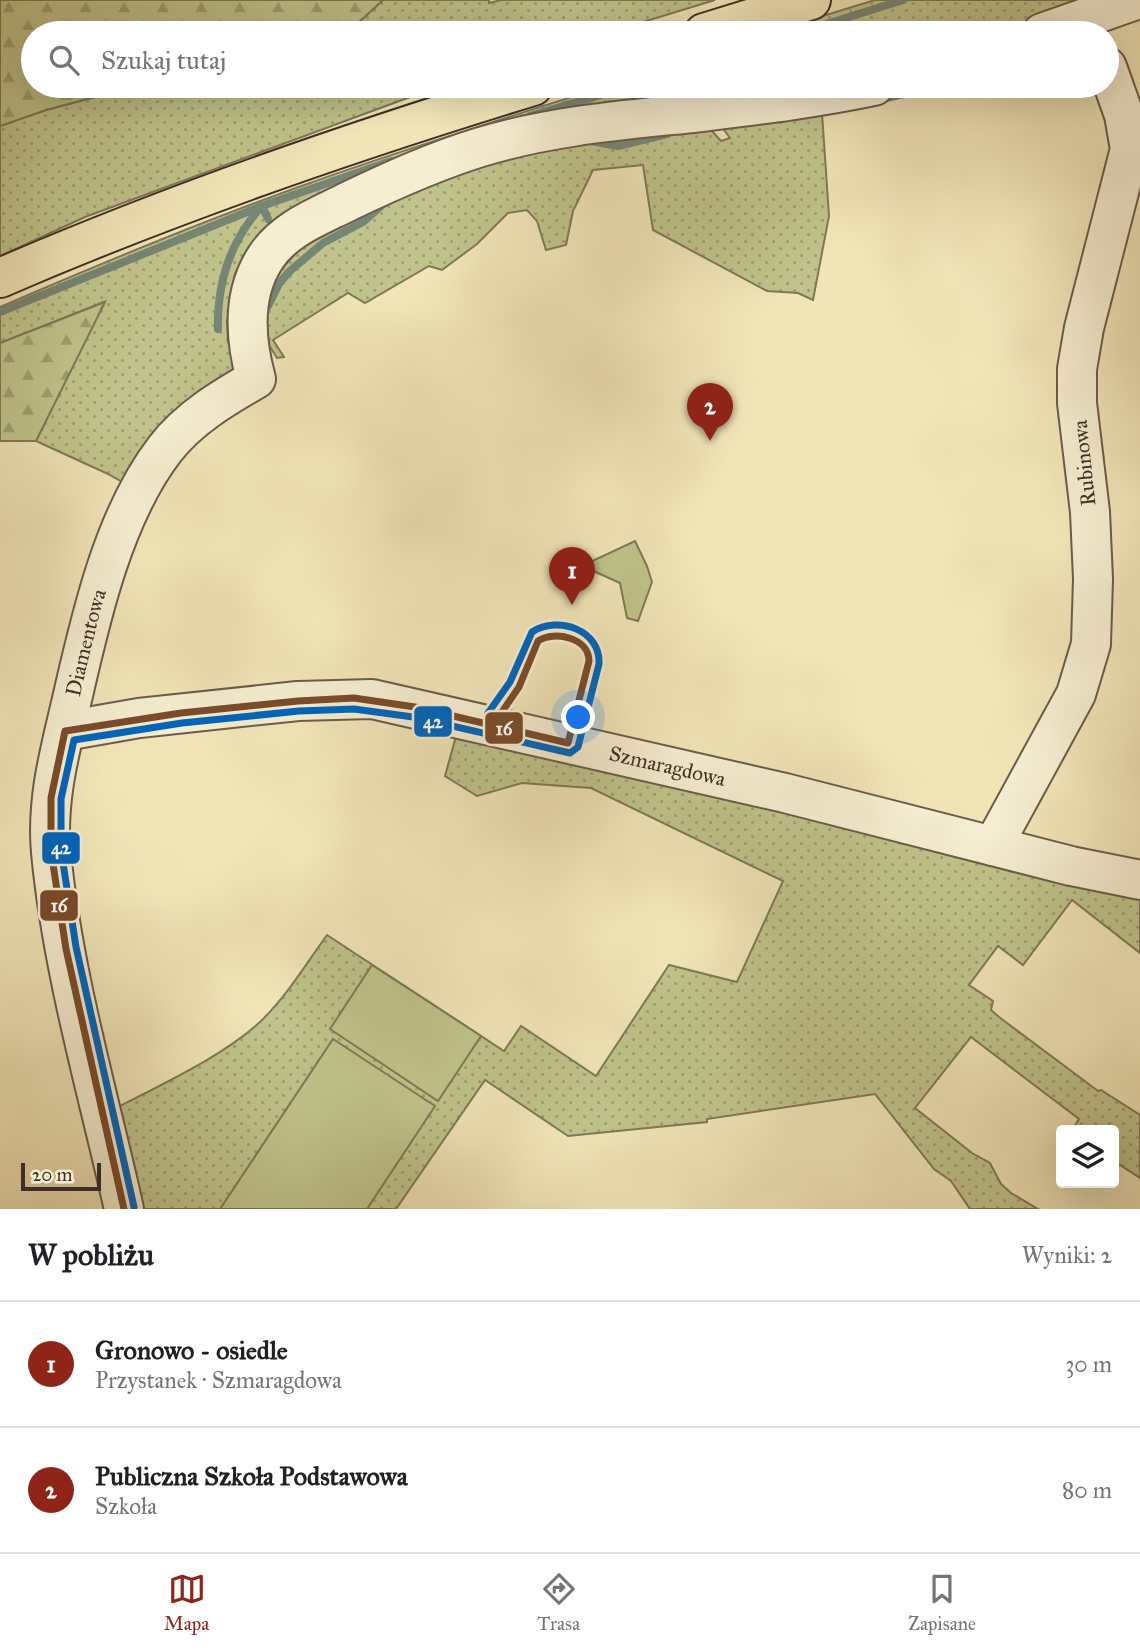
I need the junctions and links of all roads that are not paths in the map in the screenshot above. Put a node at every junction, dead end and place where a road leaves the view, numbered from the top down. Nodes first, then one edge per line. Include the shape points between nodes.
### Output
1 (811, 0) edge
2 (1136, 0) edge
3 (743, 21) edge
4 (1099, 21) edge
5 (1119, 89) edge
6 (493, 98) edge
7 (810, 98) edge
8 (1132, 112) edge
9 (0, 278) edge
10 (65, 731) junction
11 (993, 846) junction
12 (1140, 880) edge
13 (124, 1209) edge

1 - 3 highway
2 - 4 street
5 - 8 street, Rubinowa
6 - 9 highway via 401,126 214,194
7 - 10 street, Diamentowa via 603,121 483,146 422,166 292,231 267,255 252,291 247,342 256,379 224,397 178,434 138,491 112,555
8 - 11 street, Rubinowa via 1130,149 1084,328 1077,376 1090,512 1091,644 1076,694
10 - 11 street, Szmaragdowa via 298,701 372,699 785,793
10 - 13 street, Diamentowa via 51,798 52,862 66,949
11 - 12 street, Szmaragdowa

